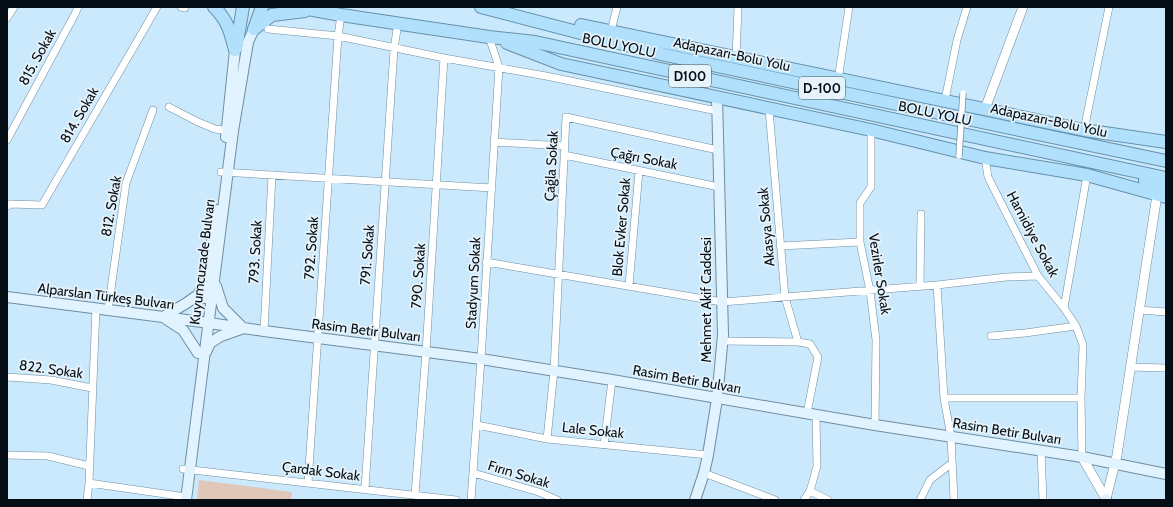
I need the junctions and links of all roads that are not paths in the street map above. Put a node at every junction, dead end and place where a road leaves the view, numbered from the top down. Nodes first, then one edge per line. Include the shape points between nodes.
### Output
1 (14, 7) edge
2 (78, 7) edge
3 (157, 7) edge
4 (214, 7) edge
5 (243, 7) edge
6 (262, 7) edge
7 (297, 7) edge
8 (481, 7) edge
9 (487, 7) edge
10 (617, 7) edge
11 (738, 7) edge
12 (849, 7) edge
13 (967, 7) edge
14 (1023, 7) edge
15 (1109, 7) edge
16 (312, 10) junction
17 (341, 15) junction
18 (7, 18) edge
19 (398, 23) junction
20 (268, 29) dead end
21 (254, 30) junction
22 (611, 31) junction
23 (338, 36) junction
24 (489, 37) junction
25 (394, 49) junction
26 (236, 50) junction
27 (444, 58) junction
28 (736, 58) junction
29 (499, 68) junction
30 (838, 80) junction
31 (963, 93) dead end
32 (716, 97) junction
33 (945, 100) junction
34 (169, 107) dead end
35 (768, 108) junction
36 (985, 109) junction
37 (153, 110) dead end
38 (717, 111) junction
39 (871, 130) junction
40 (1084, 130) junction
41 (230, 131) junction
42 (7, 140) edge
43 (1075, 141) junction
44 (494, 142) junction
45 (1166, 142) edge
46 (565, 146) junction
47 (718, 150) junction
48 (1166, 151) edge
49 (564, 155) junction
50 (959, 156) dead end
51 (985, 158) junction
52 (1082, 160) junction
53 (1166, 161) edge
54 (639, 171) junction
55 (225, 172) junction
56 (272, 175) junction
57 (1087, 175) junction
58 (328, 178) junction
59 (1166, 178) edge
60 (385, 181) junction
61 (436, 184) junction
62 (719, 187) junction
63 (1166, 187) edge
64 (492, 188) junction
65 (1161, 196) edge
66 (7, 206) edge
67 (922, 214) dead end
68 (860, 242) junction
69 (780, 246) junction
70 (486, 262) junction
71 (558, 274) junction
72 (1038, 276) junction
73 (211, 279) junction
74 (937, 285) junction
75 (629, 286) junction
76 (920, 286) junction
77 (870, 290) junction
78 (7, 297) edge
79 (785, 297) junction
80 (722, 302) junction
81 (96, 308) junction
82 (1064, 308) junction
83 (108, 310) junction
84 (1139, 310) junction
85 (1166, 312) edge
86 (162, 317) junction
87 (206, 322) junction
88 (1076, 326) junction
89 (243, 328) junction
90 (264, 331) junction
91 (991, 336) dead end
92 (318, 338) junction
93 (722, 341) junction
94 (798, 342) junction
95 (374, 346) junction
96 (426, 352) junction
97 (201, 355) junction
98 (481, 360) junction
99 (1130, 367) junction
100 (1166, 368) edge
101 (554, 371) junction
102 (7, 377) edge
103 (612, 380) junction
104 (92, 388) junction
105 (944, 398) junction
106 (1081, 398) junction
107 (717, 399) junction
108 (812, 414) junction
109 (477, 425) junction
110 (875, 425) junction
111 (951, 437) junction
112 (547, 439) junction
113 (604, 444) junction
114 (1041, 451) junction
115 (7, 454) edge
116 (708, 455) junction
117 (1082, 457) junction
118 (952, 463) junction
119 (1115, 463) junction
120 (89, 466) junction
121 (187, 469) junction
122 (473, 473) junction
123 (704, 473) junction
124 (1166, 474) edge
125 (308, 482) junction
126 (89, 483) junction
127 (365, 489) junction
128 (810, 491) junction
129 (415, 495) junction
130 (183, 498) edge
131 (1106, 499) edge
132 (87, 500) edge
133 (456, 500) edge
134 (471, 500) edge
135 (557, 500) edge
136 (695, 500) edge
137 (775, 500) edge
138 (804, 500) edge
139 (813, 500) edge
140 (828, 500) edge
141 (920, 500) edge
142 (954, 500) edge
143 (1043, 500) edge

1 - 18 street
2 - 42 street, 815. Sokak
3 - 66 street, 814. Sokak via 42,205
4 - 26 highway via 222,15
5 - 26 highway
6 - 21 highway
7 - 16 highway, BOLU YOLU / D100
8 - 43 highway, Adapazarı-Bolu Yolu / D-100 via 665,55
9 - 22 highway
10 - 22 street
11 - 28 street
12 - 30 street
13 - 33 street via 957,40
14 - 36 street
15 - 40 street
16 - 17 highway, BOLU YOLU / D100
16 - 21 highway via 272,15
17 - 19 highway, BOLU YOLU / D100
17 - 23 street, 792. Sokak
19 - 24 highway, BOLU YOLU / D100
19 - 25 street, 791. Sokak
20 - 23 street
21 - 41 main road, Kuyumcuzade Bulvarı via 248,42
22 - 28 highway
23 - 25 street
23 - 58 street, 792. Sokak
24 - 29 street
24 - 32 highway via 561,64
24 - 52 highway, BOLU YOLU / D100 via 543,44
25 - 27 street
25 - 60 street, 791. Sokak
26 - 41 main road, Kuyumcuzade Bulvarı
27 - 29 street
27 - 61 street, 790. Sokak
28 - 30 highway
29 - 38 street
29 - 44 street, Stadyum Sokak
30 - 33 highway
31 - 50 street, bridge
32 - 35 highway
32 - 38 main road, Mehmet Akif Caddesi
33 - 36 highway
34 - 41 street via 215,129
35 - 39 highway
35 - 69 street, Akasya Sokak
36 - 40 highway
37 - 83 street, 812. Sokak via 126,183
38 - 47 main road, Mehmet Akif Caddesi
39 - 51 highway
39 - 68 street, Vezirler Sokak via 871,187 860,203
40 - 45 highway
41 - 55 main road, Kuyumcuzade Bulvarı
43 - 48 highway via 1140,146
43 - 53 highway, Adapazarı-Bolu Yolu / D-100
44 - 46 street
44 - 64 street, Stadyum Sokak
46 - 47 street, Çağla Sokak via 566,117
46 - 49 street, Çağla Sokak
47 - 62 main road, Mehmet Akif Caddesi
49 - 54 street, Çağrı Sokak
49 - 71 street, Çağla Sokak
51 - 57 highway
51 - 72 street, Hamidiye Sokak via 988,177
52 - 59 highway, BOLU YOLU
52 - 63 highway
54 - 62 street, Çağrı Sokak
54 - 75 street, Blok Evker Sokak
55 - 56 street
55 - 73 main road, Kuyumcuzade Bulvarı
56 - 58 street
56 - 90 street, 793. Sokak
57 - 65 highway
57 - 82 street
58 - 60 street
58 - 92 street, 792. Sokak
60 - 61 street
60 - 95 street, 791. Sokak
61 - 64 street
61 - 96 street, 790. Sokak
62 - 80 main road, Mehmet Akif Caddesi
64 - 70 street, Stadyum Sokak
65 - 84 street
67 - 76 street
68 - 69 street
68 - 77 street, Vezirler Sokak
69 - 79 street, Akasya Sokak
70 - 71 street
70 - 98 street, Stadyum Sokak
71 - 75 street
71 - 101 street, Çağla Sokak
72 - 74 street
72 - 82 street, Hamidiye Sokak
73 - 86 main road via 198,295
73 - 87 main road, Kuyumcuzade Bulvarı
73 - 89 main road via 223,308
74 - 76 street
74 - 105 street
75 - 80 street
76 - 77 street
77 - 79 street
77 - 110 street, Vezirler Sokak via 876,340
78 - 81 main road, Alparslan Türkeş Bulvarı
79 - 80 street
79 - 94 street, Akasya Sokak
80 - 93 main road, Mehmet Akif Caddesi
81 - 83 main road, Alparslan Türkeş Bulvarı
81 - 104 street
82 - 88 street, Hamidiye Sokak
83 - 86 main road, Alparslan Türkeş Bulvarı
84 - 85 street
84 - 99 street
86 - 87 main road, Alparslan Türkeş Bulvarı
86 - 97 main road via 183,330
87 - 89 main road, Rasim Betir Bulvarı
87 - 97 main road, Kuyumcuzade Bulvarı
88 - 91 street
88 - 106 street, Hamidiye Sokak via 1083,345
89 - 90 main road, Rasim Betir Bulvarı
89 - 97 main road via 210,343
90 - 92 main road, Rasim Betir Bulvarı
92 - 95 main road, Rasim Betir Bulvarı
92 - 125 street, 792. Sokak
93 - 94 street
93 - 107 main road, Mehmet Akif Caddesi
94 - 108 street via 810,344 818,357
95 - 96 main road, Rasim Betir Bulvarı
95 - 127 street, 791. Sokak
96 - 98 main road, Rasim Betir Bulvarı
96 - 129 street, 790. Sokak
97 - 121 main road, Kuyumcuzade Bulvarı
98 - 101 main road, Rasim Betir Bulvarı
98 - 109 street, Stadyum Sokak
99 - 100 street
99 - 119 street
101 - 103 main road, Rasim Betir Bulvarı
101 - 112 street, Çağla Sokak
102 - 104 street, 822. Sokak via 51,380
103 - 107 main road, Rasim Betir Bulvarı
103 - 113 street
104 - 120 street
105 - 106 street
105 - 111 street
106 - 117 street, Hamidiye Sokak
107 - 108 main road, Rasim Betir Bulvarı
107 - 116 main road, Mehmet Akif Caddesi
108 - 110 main road, Rasim Betir Bulvarı
108 - 128 street via 817,466
109 - 112 street, Lale Sokak
109 - 122 street, Stadyum Sokak
110 - 111 main road, Rasim Betir Bulvarı
111 - 114 main road, Rasim Betir Bulvarı
111 - 118 street
112 - 113 street, Lale Sokak
113 - 116 street, Lale Sokak
114 - 117 main road, Rasim Betir Bulvarı
114 - 143 street
115 - 120 street via 48,456
116 - 123 main road, Mehmet Akif Caddesi
117 - 119 main road, Rasim Betir Bulvarı
117 - 131 street
118 - 141 street via 930,480
118 - 142 street
119 - 124 main road, Rasim Betir Bulvarı
119 - 131 street
120 - 126 street
121 - 125 street, Çardak Sokak
121 - 130 main road, Kuyumcuzade Bulvarı
122 - 134 street, Stadyum Sokak
122 - 135 street, Fırın Sokak via 539,492
123 - 136 main road, Mehmet Akif Caddesi
123 - 137 street
125 - 127 street, Çardak Sokak
126 - 130 street
126 - 132 street
127 - 129 street, Çardak Sokak
128 - 138 street
128 - 139 street
128 - 140 street
129 - 133 street, Çardak Sokak

